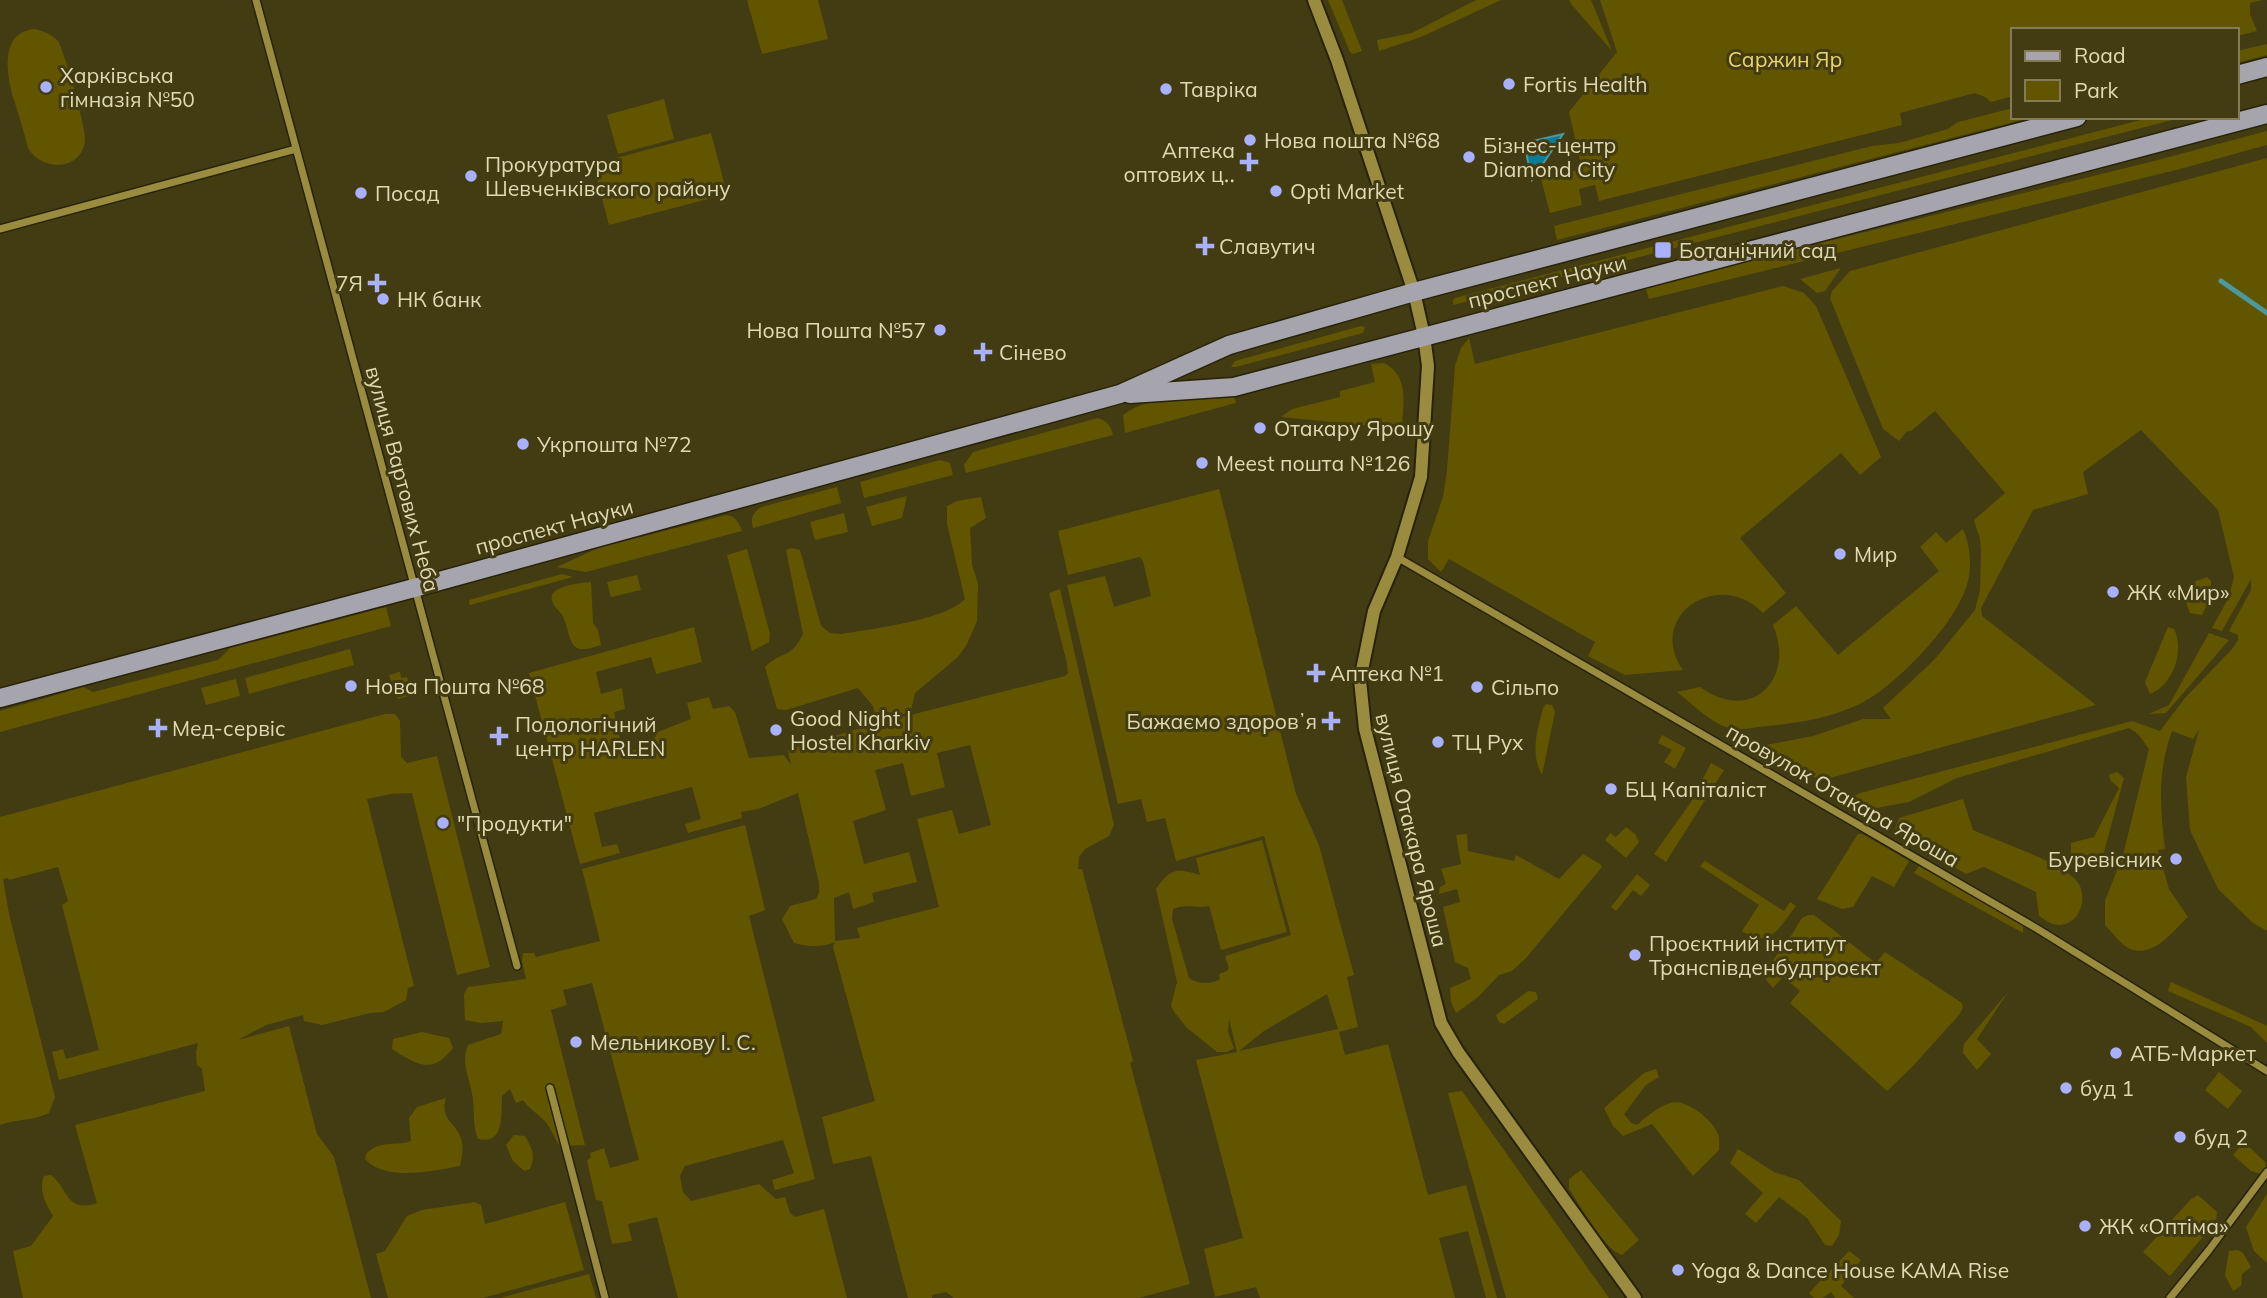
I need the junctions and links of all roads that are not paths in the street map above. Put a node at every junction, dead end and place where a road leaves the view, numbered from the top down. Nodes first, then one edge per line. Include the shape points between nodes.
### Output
1 (256, 0) edge
2 (1314, 0) edge
3 (2267, 67) edge
4 (2239, 74) edge
5 (2267, 114) edge
6 (2069, 119) edge
7 (296, 149) junction
8 (0, 229) edge
9 (1414, 292) junction
10 (1424, 336) junction
11 (1120, 394) junction
12 (1397, 557) junction
13 (414, 589) junction
14 (0, 698) edge
15 (517, 966) dead end
16 (2267, 1071) edge
17 (550, 1088) dead end
18 (2267, 1172) edge
19 (605, 1298) edge
20 (1635, 1298) edge
21 (2170, 1298) edge

1 - 7 street, вулиця Вартових Неба
2 - 9 street, вулиця Отакара Яроша
3 - 4 main road
5 - 10 main road, проспект Науки
6 - 9 main road, проспект Науки
7 - 8 street
7 - 13 street, вулиця Вартових Неба
9 - 10 street, вулиця Отакара Яроша
9 - 11 main road, проспект Науки via 1229,345
10 - 11 main road, проспект Науки via 1234,387
10 - 12 street, вулиця Отакара Яроша via 1428,392 1421,477
11 - 13 main road, проспект Науки
12 - 16 street, провулок Отакара Яроша via 2024,921
12 - 20 street, вулиця Отакара Яроша via 1374,611 1360,702 1441,1023
13 - 14 main road, проспект Науки
13 - 15 street, вулиця Вартових Неба
17 - 19 street
18 - 21 street

